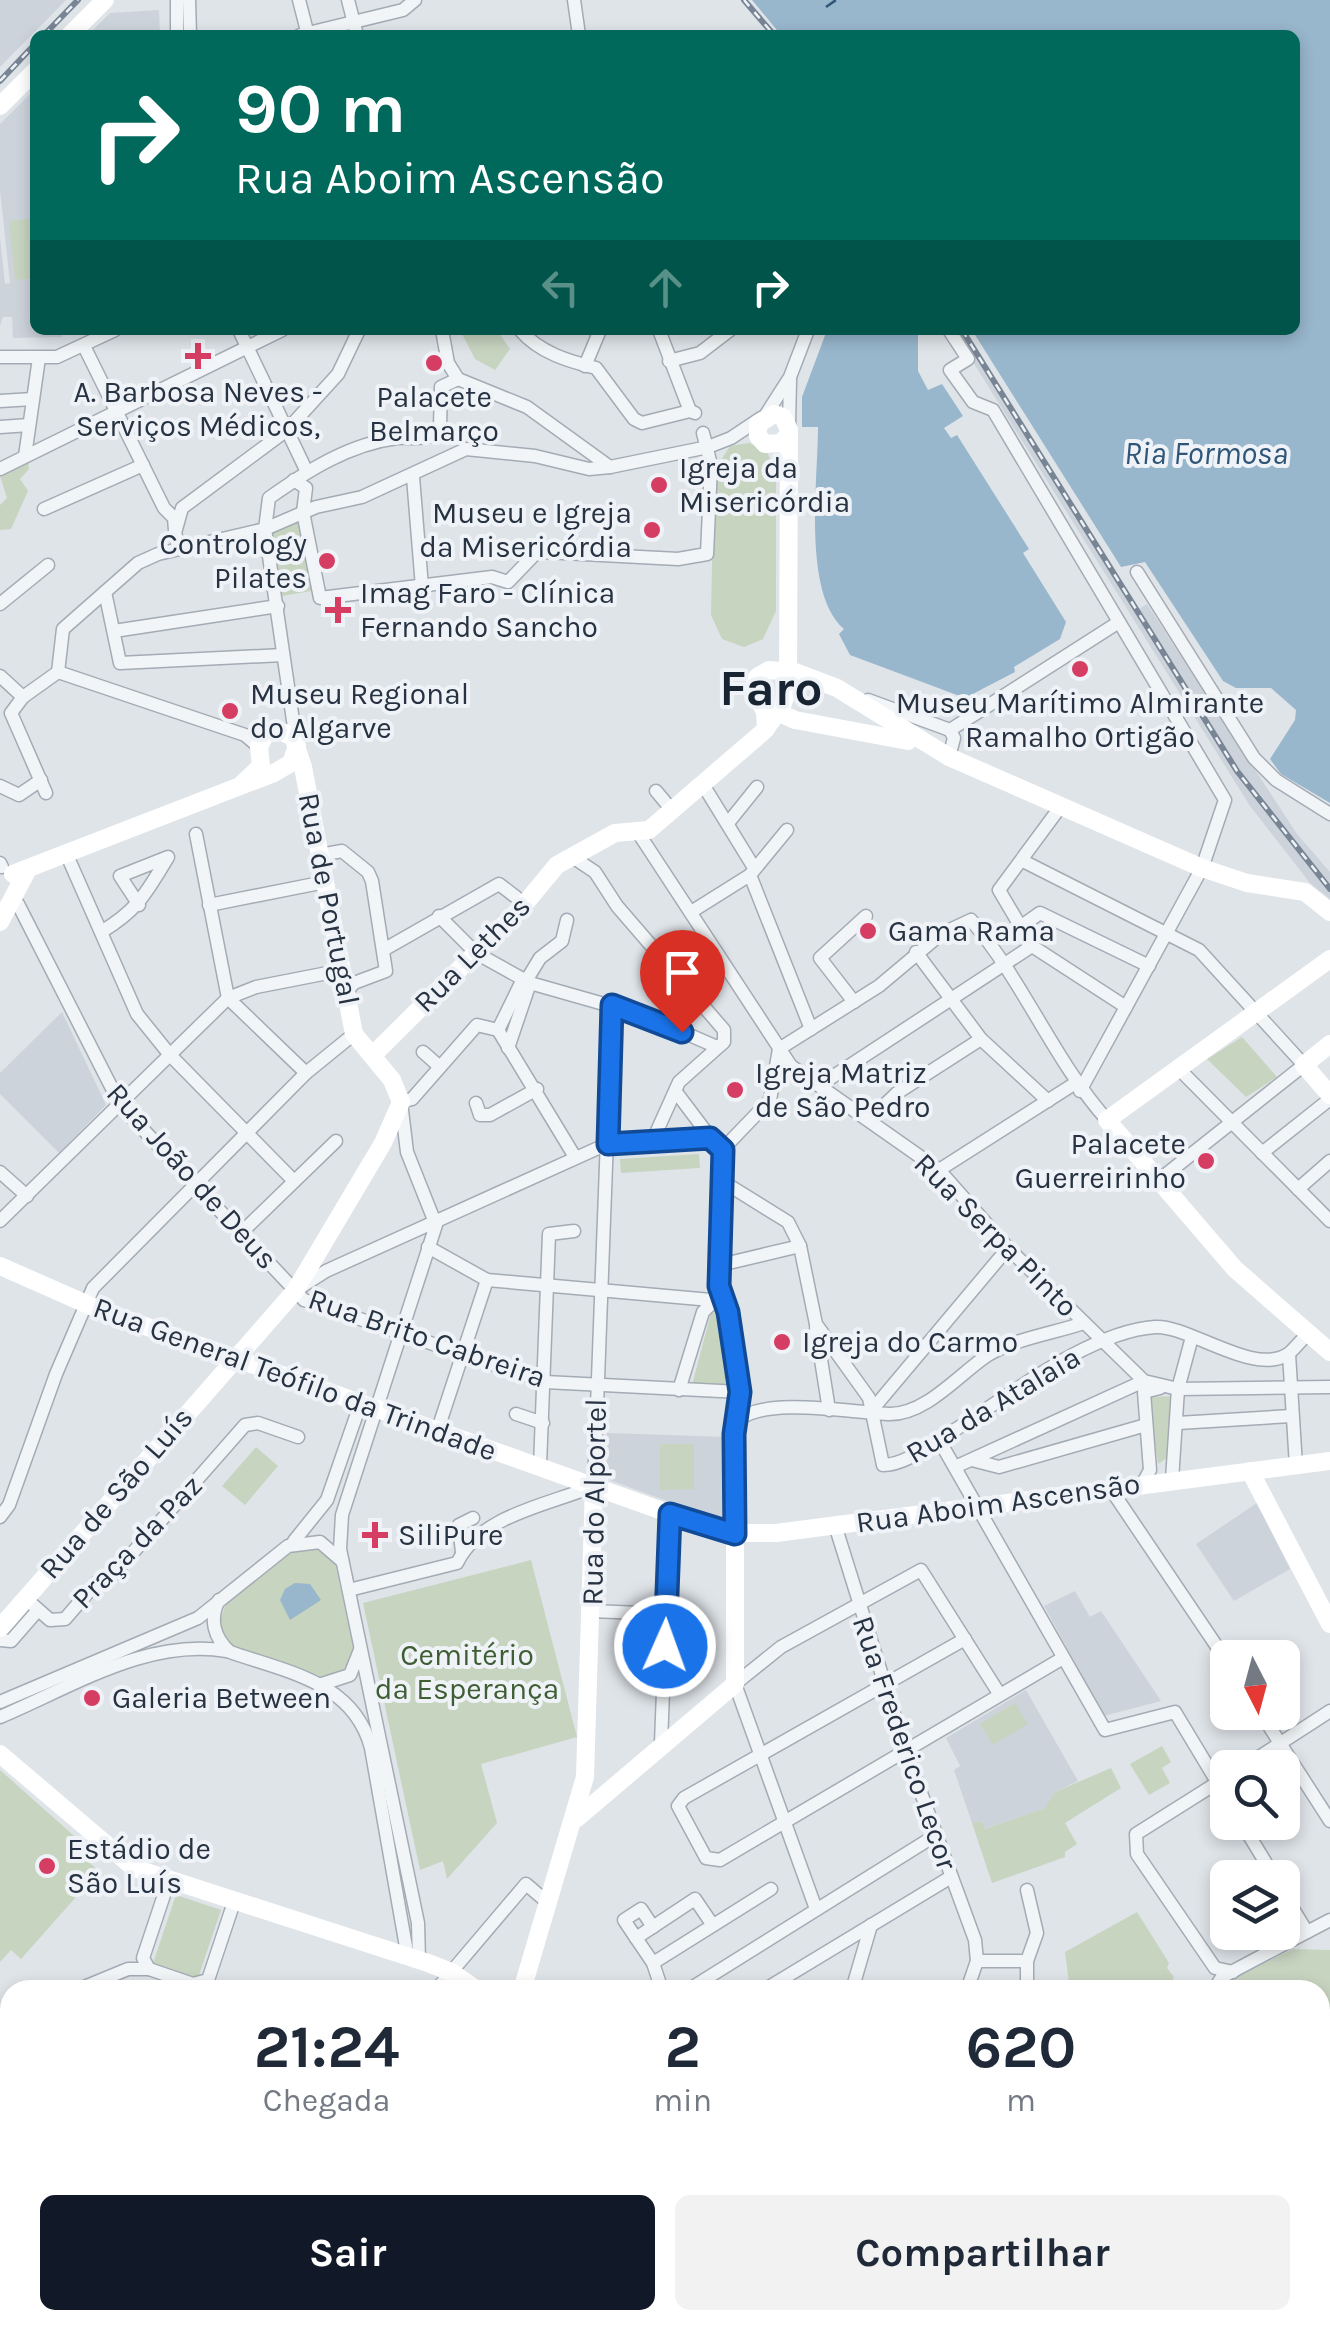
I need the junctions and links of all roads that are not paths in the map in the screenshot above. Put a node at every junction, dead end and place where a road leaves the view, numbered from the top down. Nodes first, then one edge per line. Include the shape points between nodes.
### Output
1 (104, 0) edge
2 (177, 0) edge
3 (189, 0) edge
4 (299, 0) edge
5 (348, 0) edge
6 (414, 0) edge
7 (574, 0) edge
8 (356, 28) edge
9 (75, 30) edge
10 (177, 30) edge
11 (190, 30) edge
12 (304, 30) edge
13 (578, 30) edge
14 (30, 76) edge
15 (0, 106) edge
16 (105, 335) edge
17 (242, 335) edge
18 (272, 335) edge
19 (357, 335) edge
20 (443, 335) edge
21 (525, 335) edge
22 (598, 335) edge
23 (661, 335) edge
24 (723, 335) edge
25 (806, 335) edge
26 (952, 335) edge
27 (84, 346) junction
28 (248, 347) junction
29 (0, 357) edge
30 (39, 358) junction
31 (669, 362) junction
32 (585, 366) junction
33 (790, 377) junction
34 (458, 379) junction
35 (33, 399) junction
36 (0, 402) edge
37 (117, 410) junction
38 (763, 417) junction
39 (29, 424) junction
40 (0, 427) edge
41 (287, 430) junction
42 (788, 432) junction
43 (731, 438) junction
44 (706, 440) junction
45 (766, 443) junction
46 (25, 456) junction
47 (143, 464) junction
48 (600, 465) junction
49 (0, 468) edge
50 (300, 476) junction
51 (414, 476) junction
52 (787, 494) junction
53 (44, 510) dead end
54 (310, 510) junction
55 (271, 523) junction
56 (175, 533) junction
57 (188, 548) junction
58 (48, 565) dead end
59 (1137, 572) dead end
60 (422, 587) junction
61 (105, 592) junction
62 (0, 604) edge
63 (278, 606) junction
64 (1119, 622) junction
65 (114, 631) junction
66 (283, 655) junction
67 (782, 665) junction
68 (58, 672) junction
69 (0, 676) edge
70 (836, 688) junction
71 (23, 697) junction
72 (760, 704) junction
73 (779, 712) junction
74 (766, 728) junction
75 (950, 730) junction
76 (299, 751) junction
77 (261, 753) junction
78 (941, 753) junction
79 (281, 768) junction
80 (702, 783) junction
81 (242, 784) junction
82 (0, 786) edge
83 (757, 787) dead end
84 (656, 790) dead end
85 (1061, 806) junction
86 (672, 810) junction
87 (1330, 814) edge
88 (728, 823) junction
89 (786, 830) dead end
90 (196, 834) dead end
91 (639, 834) junction
92 (66, 854) junction
93 (320, 855) junction
94 (574, 858) junction
95 (1023, 861) junction
96 (1202, 868) junction
97 (752, 871) junction
98 (326, 882) junction
99 (9, 888) edge
100 (525, 904) junction
101 (209, 905) junction
102 (139, 906) dead end
103 (691, 912) junction
104 (1330, 912) edge
105 (439, 916) junction
106 (866, 916) dead end
107 (567, 920) dead end
108 (1020, 927) junction
109 (101, 932) junction
110 (1167, 932) junction
111 (1032, 946) junction
112 (385, 950) junction
113 (916, 952) junction
114 (476, 953) junction
115 (1329, 962) edge
116 (1006, 963) junction
117 (1148, 966) junction
118 (342, 970) junction
119 (526, 981) junction
120 (347, 991) junction
121 (228, 998) junction
122 (952, 998) junction
123 (854, 1002) junction
124 (612, 1005) junction
125 (1126, 1007) junction
126 (1256, 1013) junction
127 (811, 1029) junction
128 (498, 1030) junction
129 (354, 1034) junction
130 (981, 1040) junction
131 (721, 1042) junction
132 (1330, 1044) edge
133 (508, 1048) junction
134 (779, 1049) junction
135 (423, 1052) dead end
136 (170, 1055) junction
137 (374, 1055) junction
138 (1304, 1065) junction
139 (440, 1066) junction
140 (1179, 1069) junction
141 (306, 1073) junction
142 (820, 1084) junction
143 (1077, 1087) junction
144 (537, 1089) junction
145 (676, 1092) junction
146 (1330, 1097) edge
147 (1048, 1101) junction
148 (401, 1102) junction
149 (476, 1103) dead end
150 (121, 1106) junction
151 (871, 1118) junction
152 (1107, 1120) junction
153 (1232, 1122) junction
154 (248, 1133) junction
155 (710, 1138) junction
156 (404, 1140) junction
157 (336, 1141) dead end
158 (652, 1142) junction
159 (383, 1143) junction
160 (608, 1144) junction
161 (723, 1150) junction
162 (1262, 1153) junction
163 (575, 1156) junction
164 (1330, 1162) edge
165 (939, 1170) junction
166 (0, 1172) edge
167 (1159, 1180) junction
168 (722, 1181) junction
169 (294, 1182) junction
170 (197, 1186) junction
171 (1298, 1189) junction
172 (26, 1196) junction
173 (0, 1221) edge
174 (1330, 1222) edge
175 (436, 1225) junction
176 (574, 1232) dead end
177 (241, 1233) junction
178 (428, 1246) junction
179 (800, 1246) junction
180 (1008, 1248) junction
181 (321, 1264) junction
182 (720, 1265) junction
183 (0, 1266) edge
184 (487, 1280) junction
185 (549, 1288) junction
186 (295, 1291) junction
187 (600, 1291) junction
188 (89, 1296) junction
189 (710, 1300) junction
190 (726, 1304) junction
191 (1084, 1323) junction
192 (816, 1324) junction
193 (398, 1333) junction
194 (1309, 1334) junction
195 (1192, 1337) junction
196 (1102, 1340) junction
197 (1330, 1352) edge
198 (1289, 1354) junction
199 (461, 1355) junction
200 (233, 1358) junction
201 (545, 1382) junction
202 (1138, 1383) junction
203 (1290, 1384) junction
204 (596, 1386) junction
205 (1330, 1387) edge
206 (1160, 1388) junction
207 (1178, 1389) junction
208 (679, 1390) junction
209 (740, 1392) junction
210 (1143, 1399) junction
211 (368, 1404) junction
212 (759, 1410) junction
213 (829, 1410) junction
214 (872, 1410) junction
215 (516, 1414) dead end
216 (1291, 1416) junction
217 (737, 1421) junction
218 (543, 1423) junction
219 (1178, 1423) junction
220 (1146, 1425) junction
221 (438, 1429) junction
222 (298, 1437) dead end
223 (939, 1440) junction
224 (972, 1460) junction
225 (1330, 1461) edge
226 (1296, 1466) junction
227 (955, 1467) junction
228 (1275, 1468) junction
229 (547, 1469) junction
230 (1250, 1471) junction
231 (1171, 1472) junction
232 (1146, 1475) junction
233 (594, 1486) junction
234 (1110, 1488) junction
235 (1264, 1497) junction
236 (553, 1502) junction
237 (977, 1506) junction
238 (670, 1514) junction
239 (0, 1517) edge
240 (472, 1518) junction
241 (593, 1518) junction
242 (494, 1524) junction
243 (734, 1525) junction
244 (835, 1525) junction
245 (472, 1542) junction
246 (288, 1546) junction
247 (343, 1563) junction
248 (349, 1590) junction
249 (1323, 1595) edge
250 (219, 1600) junction
251 (32, 1604) junction
252 (858, 1606) junction
253 (591, 1611) junction
254 (666, 1614) junction
255 (1330, 1624) edge
256 (0, 1628) edge
257 (965, 1639) junction
258 (0, 1640) edge
259 (1212, 1640) edge
260 (361, 1644) junction
261 (230, 1652) junction
262 (1063, 1658) junction
263 (322, 1684) junction
264 (735, 1684) junction
265 (884, 1684) junction
266 (1000, 1695) junction
267 (0, 1702) edge
268 (1330, 1712) edge
269 (0, 1716) edge
270 (1272, 1730) edge
271 (662, 1743) junction
272 (1281, 1744) junction
273 (1271, 1750) edge
274 (761, 1752) junction
275 (906, 1752) junction
276 (0, 1754) edge
277 (1210, 1762) edge
278 (584, 1784) junction
279 (1210, 1787) edge
280 (604, 1794) junction
281 (1330, 1822) edge
282 (786, 1823) junction
283 (569, 1833) junction
284 (936, 1835) junction
285 (952, 1877) junction
286 (162, 1878) junction
287 (772, 1888) dead end
288 (1028, 1890) dead end
289 (234, 1902) junction
290 (547, 1902) junction
291 (816, 1909) junction
292 (1300, 1919) edge
293 (1330, 1920) edge
294 (712, 1924) junction
295 (872, 1925) junction
296 (653, 1927) junction
297 (1308, 1932) junction
298 (636, 1938) junction
299 (413, 1959) junction
300 (976, 1961) junction
301 (1027, 1961) junction
302 (652, 1962) junction
303 (1215, 1968) junction
304 (148, 1969) junction
305 (1236, 1970) junction
306 (451, 1972) junction
307 (101, 1980) edge
308 (184, 1980) edge
309 (206, 1980) edge
310 (444, 1980) edge
311 (463, 1980) edge
312 (525, 1980) edge
313 (658, 1980) edge
314 (704, 1980) edge
315 (781, 1980) edge
316 (855, 1980) edge
317 (970, 1980) edge
318 (1027, 1980) edge
319 (1214, 1980) edge
320 (1225, 1980) edge

1 - 9 street
2 - 10 street
3 - 11 street
4 - 12 street
5 - 8 street
6 - 8 street
7 - 13 street
14 - 15 street
16 - 27 street
17 - 28 street
18 - 28 street
19 - 41 street via 338,374
20 - 34 street
21 - 32 street
22 - 32 street
23 - 31 street
24 - 31 street via 700,353
25 - 33 street
26 - 64 street via 968,359 950,370 973,402 992,410
27 - 30 street
27 - 37 street
28 - 37 street
28 - 41 street
29 - 30 street
30 - 35 street
31 - 32 street via 692,412 642,423 603,374
33 - 38 street
33 - 42 street
34 - 48 street via 527,407
34 - 50 street via 441,387 435,435 356,449
35 - 36 street
35 - 39 street
37 - 46 street
37 - 47 street
38 - 42 street via 779,415
38 - 43 street
38 - 45 street via 757,430
39 - 40 street
39 - 46 street
41 - 50 street
41 - 56 street via 190,500
42 - 45 street via 781,444
42 - 52 street
43 - 44 street
43 - 45 street
44 - 48 street
44 - 60 street via 707,554 678,559 545,552 508,582 492,577
45 - 52 street
46 - 49 street
47 - 53 street
47 - 56 street via 174,518
48 - 51 street via 474,449
50 - 54 street
50 - 55 street via 270,498
51 - 54 street
51 - 60 street
52 - 67 street
54 - 55 street
54 - 60 street via 316,592 330,600
55 - 57 street
55 - 63 street
56 - 57 street
57 - 61 street via 138,564
58 - 62 street
59 - 87 street via 1254,758
61 - 65 street
61 - 68 street via 63,629
63 - 65 street
63 - 66 street
64 - 75 street
64 - 96 street via 1226,800
65 - 66 street via 120,663
66 - 76 street
67 - 70 street
67 - 72 street via 754,681
67 - 73 street via 788,688
68 - 71 street
68 - 77 street via 244,736
69 - 71 street
70 - 75 street
70 - 78 street
71 - 82 street via 12,713 43,786 19,795
72 - 73 street
72 - 74 street
73 - 74 street, Rua Lethes
73 - 78 street via 888,734
74 - 80 street, Rua Lethes
75 - 78 street via 954,738
76 - 77 street via 278,730 265,735
76 - 79 street
76 - 93 street, Rua de Portugal
77 - 79 street
77 - 81 street
78 - 85 street
79 - 81 street
80 - 86 street, Rua Lethes
80 - 88 street
81 - 92 street
83 - 88 street
84 - 86 street
85 - 95 street
85 - 96 street
86 - 91 street, Rua Lethes
88 - 97 street
89 - 97 street
90 - 101 street
91 - 94 street, Rua Lethes via 616,834
91 - 103 street, Rua Serpa Pinto
92 - 99 street
92 - 109 street
93 - 98 street, Rua de Portugal
93 - 112 street via 342,851 368,872
94 - 100 street, Rua Lethes via 557,865
94 - 131 street via 595,872
95 - 108 street via 999,890
95 - 110 street
96 - 104 street via 1305,892
96 - 110 street
97 - 103 street
97 - 127 street
98 - 101 street
98 - 118 street, Rua de Portugal
99 - 150 street, Rua João de Deus
100 - 105 street via 500,884
100 - 114 street, Rua Lethes
101 - 121 street
102 - 109 street
103 - 134 street, Rua Serpa Pinto
105 - 112 street
105 - 114 street
106 - 123 street via 820,958
107 - 119 street via 562,941
108 - 111 street
108 - 117 street via 1040,912
109 - 136 street via 136,1014
110 - 117 street
110 - 126 street via 1199,950
111 - 116 street
111 - 125 street
112 - 120 street via 386,972
113 - 116 street via 971,920
113 - 122 street
113 - 123 street
114 - 119 street
114 - 137 street, Rua Lethes
115 - 126 street
116 - 122 street
116 - 143 street
117 - 125 street
118 - 120 street, Rua de Portugal
118 - 121 street
119 - 124 street
119 - 128 street
119 - 133 street
120 - 129 street, Rua de Portugal
121 - 136 street
121 - 141 street
122 - 130 street
122 - 142 street
123 - 127 street
124 - 131 street
124 - 160 street, Rua do Alportel
125 - 143 street
126 - 138 street
126 - 140 street
127 - 134 street
128 - 133 street
128 - 139 street via 477,1026
129 - 137 street
129 - 141 street
130 - 147 street
130 - 151 street
131 - 145 street
132 - 138 street
133 - 144 street
134 - 142 street, Rua Serpa Pinto
134 - 161 street via 770,1100
135 - 139 street
136 - 150 street
136 - 154 street
137 - 148 street
138 - 146 street
138 - 153 street
139 - 148 street via 412,1099
140 - 152 street
140 - 153 street
141 - 154 street
142 - 151 street, Rua Serpa Pinto
143 - 147 street
143 - 152 street
144 - 149 street via 490,1115 480,1115
144 - 163 street
145 - 155 street
145 - 158 street
146 - 162 street
147 - 165 street
148 - 156 street
148 - 159 street, Rua de São Luís
150 - 170 street, Rua João de Deus
150 - 172 street
151 - 165 street, Rua Serpa Pinto
152 - 167 street
153 - 162 street
153 - 167 street
154 - 169 street
154 - 170 street
155 - 158 street
155 - 161 street
156 - 159 street
156 - 175 street
157 - 169 street
158 - 160 street
159 - 181 street, Rua de São Luís
160 - 163 street
160 - 187 street, Rua do Alportel
161 - 168 street
162 - 171 street
163 - 175 street
164 - 171 street
165 - 180 street, Rua Serpa Pinto
166 - 172 street
167 - 194 street via 1236,1269
168 - 179 street via 788,1222
168 - 182 street
169 - 177 street
170 - 177 street, Rua João de Deus
170 - 188 street
171 - 174 street
172 - 173 street
175 - 178 street
175 - 181 street
176 - 185 street via 549,1234
177 - 186 street, Rua João de Deus
178 - 184 street
178 - 193 street
179 - 182 street
179 - 192 street
180 - 191 street, Rua Serpa Pinto
180 - 214 street
181 - 186 street, Rua de São Luís
182 - 190 street
183 - 188 street, Rua General Teófilo da Trindade
184 - 185 street
184 - 199 street
185 - 187 street
185 - 201 street
186 - 193 street, Rua Brito Cabreira
186 - 200 street, Rua de São Luís
187 - 189 street
187 - 204 street, Rua do Alportel
188 - 200 street, Rua General Teófilo da Trindade
188 - 239 street
189 - 190 street
189 - 208 street
190 - 209 street
191 - 196 street, Rua Serpa Pinto
191 - 214 street via 989,1354 929,1399 892,1414
192 - 213 street
192 - 214 street
193 - 199 street, Rua Brito Cabreira
193 - 211 street
194 - 197 street
194 - 198 street
195 - 196 street, Rua da Atalaia via 1158,1326
195 - 198 street, Rua da Atalaia via 1234,1354
195 - 207 street
196 - 202 street, Rua Serpa Pinto
196 - 223 street, Rua da Atalaia
198 - 203 street
199 - 201 street, Rua Brito Cabreira
199 - 221 street
200 - 211 street, Rua General Teófilo da Trindade
200 - 251 street, Rua de São Luís
201 - 204 street, Rua Brito Cabreira
201 - 218 street
202 - 206 street
202 - 210 street
202 - 224 street
203 - 205 street
203 - 207 street
203 - 216 street
204 - 208 street, Rua Brito Cabreira
204 - 233 street, Rua do Alportel
206 - 207 street
206 - 210 street via 1144,1392
207 - 219 street
208 - 209 street, Rua Brito Cabreira
209 - 212 street
209 - 217 street
210 - 220 street
211 - 221 street, Rua General Teófilo da Trindade
211 - 246 street via 328,1500
211 - 247 street via 345,1500
212 - 213 street
212 - 217 street
213 - 214 street
214 - 223 street, Rua da Atalaia via 882,1465
215 - 218 street
216 - 219 street
216 - 226 street
217 - 243 street
218 - 229 street
219 - 231 street
220 - 224 street via 1000,1467
220 - 232 street
221 - 229 street, Rua General Teófilo da Trindade
222 - 251 street, Praça da Paz via 258,1423 244,1426 114,1574 96,1583 64,1618 50,1620
223 - 227 street
224 - 227 street
225 - 226 street, Rua Aboim Ascensão
226 - 228 street, Rua Aboim Ascensão
227 - 237 street
228 - 230 street, Rua Aboim Ascensão
228 - 235 street via 1261,1480
229 - 233 street, Rua General Teófilo da Trindade
229 - 236 street via 562,1484
230 - 231 street, Rua Aboim Ascensão
230 - 235 street
231 - 232 street, Rua Aboim Ascensão
232 - 234 street, Rua Aboim Ascensão
233 - 236 street
233 - 238 street, Rua General Teófilo da Trindade
233 - 241 street, Rua do Alportel
234 - 237 street, Rua Aboim Ascensão
234 - 259 street
235 - 249 street
236 - 241 street via 580,1502
236 - 242 street
237 - 244 street, Rua Aboim Ascensão
237 - 262 street
238 - 243 street, Rua Aboim Ascensão
238 - 254 street
240 - 242 street
240 - 245 street via 481,1524
240 - 245 street via 462,1521 459,1532
241 - 253 street, Rua do Alportel
242 - 245 street
243 - 244 street, Rua Aboim Ascensão
243 - 264 street
244 - 252 street, Rua Frederico Lecor
245 - 248 street via 457,1563
246 - 247 street via 320,1542
246 - 250 street
247 - 248 street
248 - 260 street
249 - 255 street
250 - 261 street via 214,1625
250 - 267 street via 164,1635
251 - 256 street, Rua de São Luís
251 - 258 street via 11,1641
252 - 257 street via 921,1570
252 - 264 street via 781,1646
252 - 265 street, Rua Frederico Lecor
253 - 254 street
253 - 278 street, Rua do Alportel
254 - 271 street
257 - 265 street
257 - 266 street
260 - 263 street via 350,1676
260 - 299 street via 418,1923
261 - 263 street
261 - 269 street via 194,1645 161,1649
262 - 266 street
262 - 277 street via 1104,1730 1174,1712
263 - 299 street via 353,1708 368,1733
264 - 271 street
264 - 274 street
265 - 274 street
265 - 275 street, Rua Frederico Lecor
266 - 275 street
268 - 272 street
270 - 272 street
271 - 280 street
272 - 273 street
272 - 281 street
274 - 282 street
274 - 282 street via 678,1806 712,1861
275 - 282 street
275 - 284 street, Rua Frederico Lecor
276 - 286 street via 117,1856
278 - 280 street
278 - 283 street, Rua do Alportel
279 - 303 street via 1136,1834 1134,1843
280 - 283 street
282 - 291 street
283 - 290 street, Rua do Alportel
284 - 285 street, Rua Frederico Lecor
284 - 291 street
285 - 295 street
285 - 300 street, Rua Frederico Lecor
286 - 289 street
286 - 304 street via 144,1958
287 - 294 street
288 - 301 street via 1037,1933
289 - 299 street
289 - 309 street
290 - 306 street via 526,1884
290 - 312 street, Rua do Alportel
291 - 314 street
292 - 297 street
293 - 297 street
294 - 296 street via 695,1900
294 - 302 street
295 - 315 street
295 - 316 street
296 - 298 street
296 - 298 street via 642,1909 624,1920
297 - 305 street
298 - 302 street
299 - 306 street
300 - 301 street
300 - 317 street
301 - 318 street
302 - 313 street
303 - 305 street
303 - 319 street
304 - 307 street
304 - 308 street
305 - 320 street
306 - 310 street
306 - 311 street

